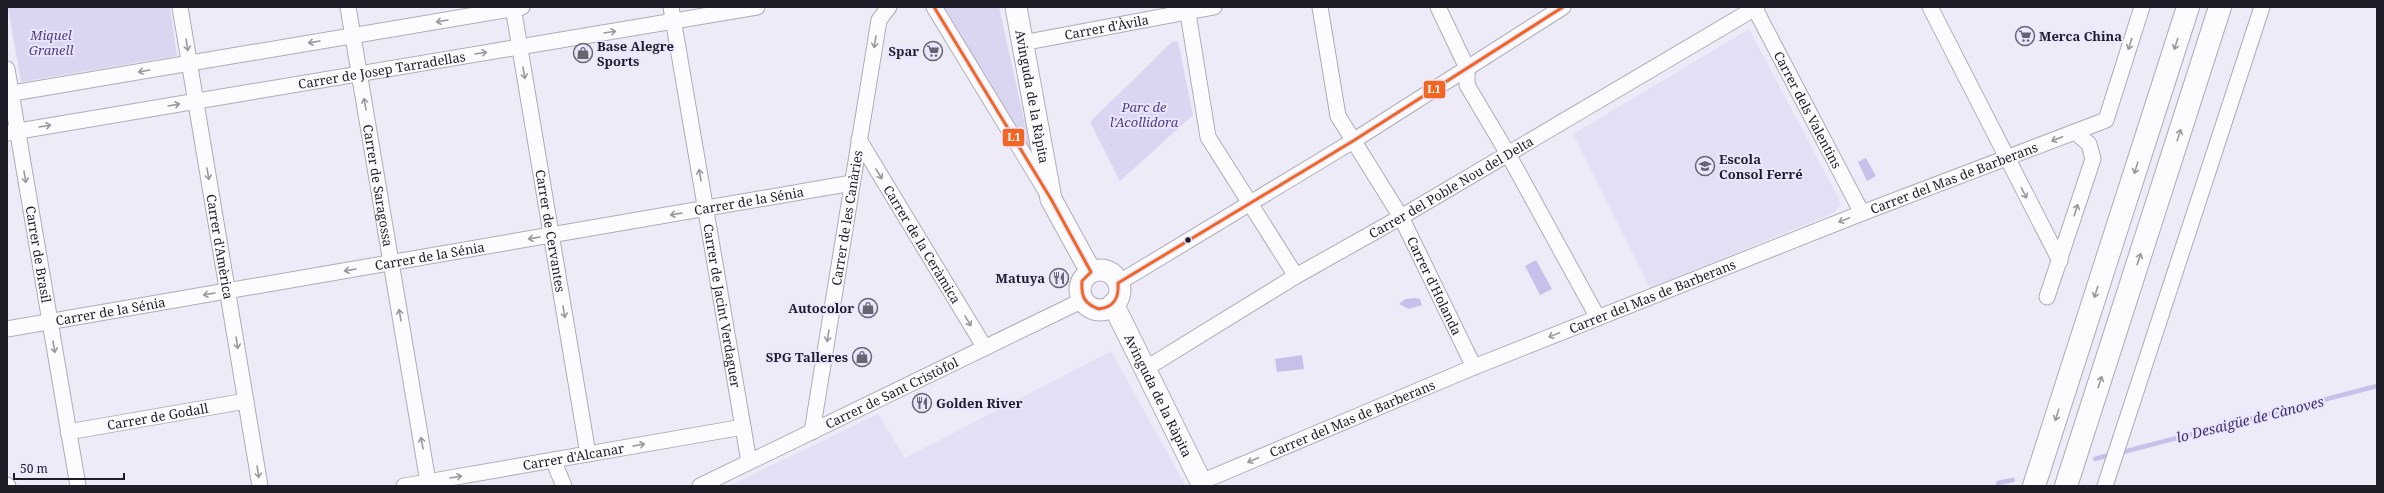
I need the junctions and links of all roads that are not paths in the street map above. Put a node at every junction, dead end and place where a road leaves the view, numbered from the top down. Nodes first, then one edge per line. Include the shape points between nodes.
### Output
1 (180, 7) edge
2 (348, 7) edge
3 (516, 7) edge
4 (758, 7) edge
5 (890, 7) edge
6 (934, 7) edge
7 (1016, 7) edge
8 (1214, 7) edge
9 (1320, 7) edge
10 (1438, 7) edge
11 (1563, 7) edge
12 (1755, 7) edge
13 (1930, 7) edge
14 (2142, 7) edge
15 (2188, 7) edge
16 (2220, 7) edge
17 (2262, 7) edge
18 (1187, 9) edge
19 (672, 14) edge
20 (353, 36) junction
21 (1022, 43) junction
22 (520, 47) junction
23 (190, 63) junction
24 (1467, 68) junction
25 (7, 70) edge
26 (360, 74) junction
27 (9, 94) edge
28 (196, 101) junction
29 (12, 132) edge
30 (2075, 132) junction
31 (859, 140) junction
32 (1353, 141) junction
33 (1508, 154) junction
34 (2007, 158) junction
35 (852, 183) junction
36 (1050, 199) junction
37 (1249, 204) junction
38 (706, 209) junction
39 (1862, 213) junction
40 (1401, 217) junction
41 (2042, 227) junction
42 (2070, 230) junction
43 (551, 235) junction
44 (2060, 261) junction
45 (392, 262) junction
46 (1091, 272) junction
47 (1296, 276) junction
48 (1118, 283) junction
49 (228, 291) junction
50 (2047, 297) dead end
51 (1083, 300) junction
52 (1113, 304) junction
53 (1598, 318) junction
54 (50, 321) junction
55 (7, 329) edge
56 (985, 348) junction
57 (1474, 367) junction
58 (1145, 369) junction
59 (246, 401) junction
60 (743, 427) junction
61 (68, 432) junction
62 (812, 432) junction
63 (588, 454) junction
64 (553, 460) junction
65 (749, 462) junction
66 (428, 482) junction
67 (1202, 484) edge
68 (78, 486) edge
69 (260, 486) edge
70 (404, 486) edge
71 (564, 486) edge
72 (700, 486) edge
73 (2034, 486) edge
74 (2066, 486) edge
75 (2105, 486) edge

1 -> 23 street, Carrer d'Amèrica
2 - 20 street, Carrer de Saragossa
3 -> 20 street
3 - 22 street, Carrer de Cervantes
4 - 19 street, Carrer de Josep Tarradellas
5 -> 31 street, Carrer de les Canàries via 879,20
6 - 36 street
7 - 21 street, Avinguda de la Ràpita
8 - 18 street, Carrer d'Àvila
9 - 32 street, Carrer d'Holanda via 1338,116
10 - 24 street
11 - 24 street
12 - 33 street, Carrer del Poble Nou del Delta
12 - 39 street, Carrer dels Valentins
13 - 34 street
14 -> 30 street, Carrer del Mas de Barberans via 2106,120
15 -> 73 highway
74 -> 16 highway
17 - 75 street
18 - 21 street, Carrer d'Àvila
18 - 37 street via 1208,137
22 -> 19 street, Carrer de Josep Tarradellas
38 -> 19 street, Carrer de Jacint Verdaguer
20 -> 23 street
20 - 26 street, Carrer de Saragossa
21 - 36 street, Avinguda de la Ràpita
26 -> 22 street, Carrer de Josep Tarradellas
22 -> 43 street, Carrer de Cervantes
23 -> 27 street
23 - 28 street, Carrer d'Amèrica
24 - 32 street
24 - 33 street via 1467,85
25 - 27 street, Carrer de Brasil
26 - 28 street, Carrer de Josep Tarradellas
45 -> 26 street, Carrer de Saragossa
27 - 29 street, Carrer de Brasil
29 -> 28 street, Carrer de Josep Tarradellas
28 -> 49 street, Carrer d'Amèrica
29 -> 54 street, Carrer de Brasil
30 -> 34 street, Carrer del Mas de Barberans
42 -> 30 street via 2093,159 2089,144
31 - 35 street, Carrer de les Canàries
31 -> 56 street, Carrer de la Ceràmica
32 - 37 street
32 - 40 street, Carrer d'Holanda
33 - 40 street, Carrer del Poble Nou del Delta
33 - 53 street
34 - 39 street, Carrer del Mas de Barberans
34 -> 41 street
35 - 38 street, Carrer de la Sénia
35 -> 62 street, Carrer de les Canàries
36 - 46 street, Avinguda de la Ràpita
37 - 47 street
37 - 48 street
38 -> 43 street, Carrer de la Sénia
38 - 60 street, Carrer de Jacint Verdaguer
39 -> 53 street, Carrer del Mas de Barberans
40 - 47 street, Carrer del Poble Nou del Delta
40 - 57 street, Carrer d'Holanda
41 - 42 street via 2060,232
41 - 44 street
42 - 44 street
43 -> 45 street, Carrer de la Sénia
43 -> 63 street, Carrer de Cervantes
44 - 50 street
45 -> 49 street, Carrer de la Sénia
66 -> 45 street, Carrer de Saragossa
46 - 48 street via 1097,270 1110,273
46 - 51 street via 1082,281
47 - 58 street, Carrer del Poble Nou del Delta
48 - 52 street via 1119,294
49 -> 54 street, Carrer de la Sénia
49 -> 59 street, Carrer d'Amèrica
51 - 52 street via 1097,309 1106,309
51 - 56 street, Carrer de Sant Cristòfol
52 - 58 street, Avinguda de la Ràpita
53 -> 57 street, Carrer del Mas de Barberans
54 - 55 street, Carrer de la Sénia
54 -> 61 street, Carrer de Brasil
56 - 62 street, Carrer de Sant Cristòfol
57 -> 67 street, Carrer del Mas de Barberans
58 - 67 street, Avinguda de la Ràpita
59 - 61 street, Carrer de Godall
59 -> 69 street, Carrer d'Amèrica
63 -> 60 street, Carrer d'Alcanar
60 - 65 street, Carrer de Jacint Verdaguer
61 - 68 street, Carrer de Brasil
62 - 65 street, Carrer de Sant Cristòfol
63 - 64 street, Carrer d'Alcanar
66 -> 64 street, Carrer d'Alcanar
64 - 71 street
65 - 72 street, Carrer de Sant Cristòfol
66 - 70 street, Carrer d'Alcanar

